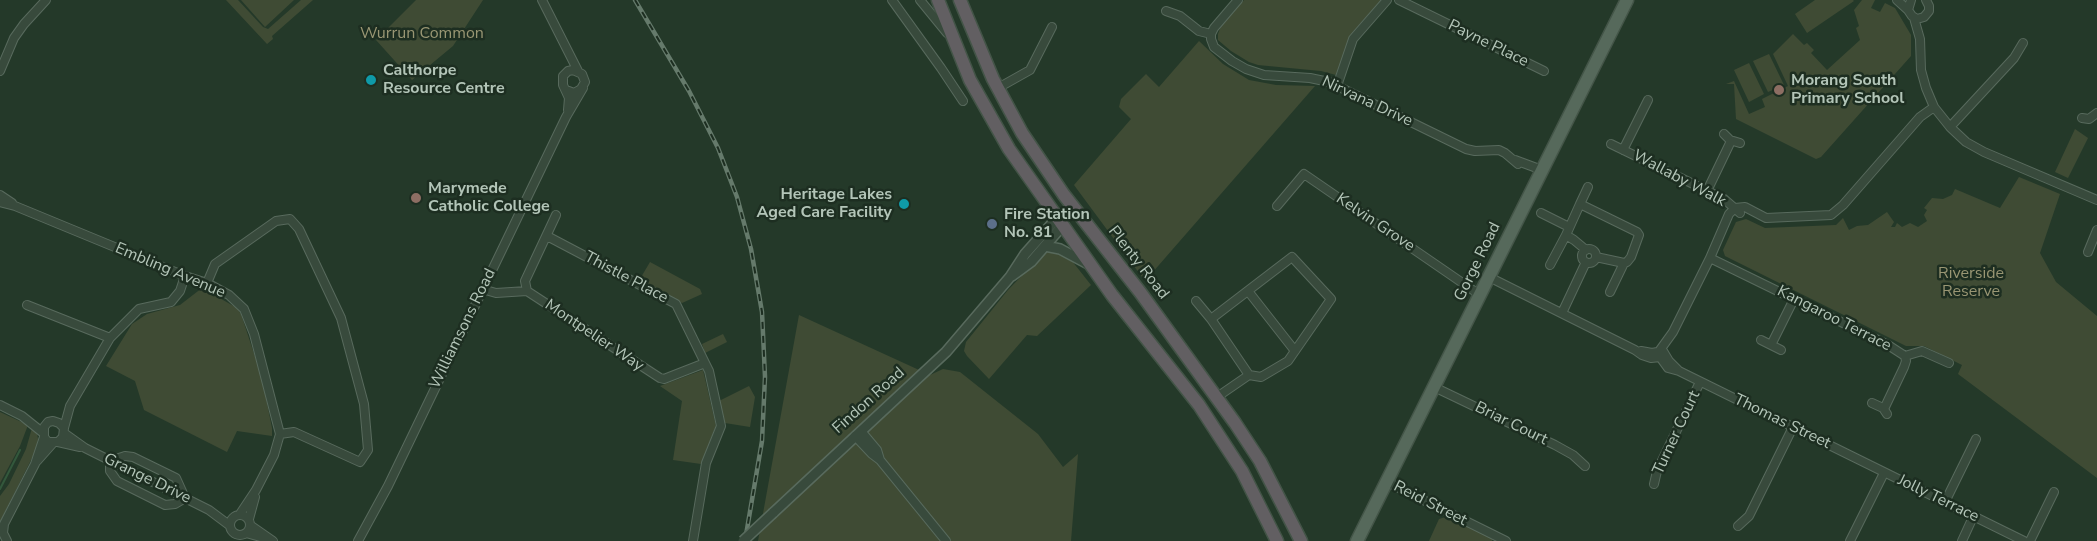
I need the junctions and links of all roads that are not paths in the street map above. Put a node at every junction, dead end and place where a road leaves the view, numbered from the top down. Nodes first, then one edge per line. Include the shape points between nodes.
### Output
1 (45, 0) edge
2 (542, 0) edge
3 (892, 0) edge
4 (920, 0) edge
5 (938, 0) edge
6 (960, 0) edge
7 (1238, 0) edge
8 (1386, 0) edge
9 (1399, 0) edge
10 (1627, 0) edge
11 (1898, 0) edge
12 (1911, 0) edge
13 (1930, 2) edge
14 (1908, 10) junction
15 (1166, 11) dead end
16 (1926, 16) junction
17 (1914, 18) junction
18 (1052, 27) dead end
19 (1211, 34) junction
20 (1920, 39) junction
21 (954, 42) junction
22 (2023, 43) dead end
23 (565, 44) junction
24 (0, 70) edge
25 (578, 71) junction
26 (1544, 71) dead end
27 (564, 75) junction
28 (1337, 86) junction
29 (582, 88) junction
30 (998, 88) junction
31 (566, 90) junction
32 (1648, 100) dead end
33 (963, 101) dead end
34 (1934, 107) junction
35 (2097, 113) edge
36 (566, 117) junction
37 (2082, 118) dead end
38 (1950, 127) junction
39 (1724, 134) dead end
40 (1731, 141) junction
41 (1740, 143) dead end
42 (1611, 144) dead end
43 (1623, 150) junction
44 (1542, 170) junction
45 (1588, 187) dead end
46 (1707, 191) junction
47 (0, 195) edge
48 (2097, 200) edge
49 (0, 202) edge
50 (1580, 204) junction
51 (15, 206) junction
52 (1277, 206) dead end
53 (1074, 208) junction
54 (1737, 211) junction
55 (1541, 213) dead end
56 (556, 215) dead end
57 (1060, 222) junction
58 (2097, 230) edge
59 (1568, 231) junction
60 (547, 236) junction
61 (1045, 246) junction
62 (1586, 250) junction
63 (2088, 252) dead end
64 (1596, 257) junction
65 (1710, 258) junction
66 (1586, 262) junction
67 (1624, 263) junction
68 (1550, 265) dead end
69 (1092, 266) junction
70 (185, 276) junction
71 (1010, 277) junction
72 (1489, 277) junction
73 (207, 283) junction
74 (482, 290) junction
75 (526, 291) junction
76 (1248, 291) junction
77 (1610, 292) dead end
78 (1480, 295) junction
79 (1794, 299) junction
80 (1196, 301) dead end
81 (27, 305) dead end
82 (1562, 313) junction
83 (1211, 320) junction
84 (110, 338) junction
85 (1761, 340) dead end
86 (1771, 345) junction
87 (1781, 350) dead end
88 (1295, 351) junction
89 (1662, 353) junction
90 (1905, 356) junction
91 (705, 363) junction
92 (1949, 363) dead end
93 (1248, 375) junction
94 (1700, 382) junction
95 (1434, 387) junction
96 (1217, 397) junction
97 (1872, 403) dead end
98 (0, 405) edge
99 (70, 406) junction
100 (22, 416) junction
101 (51, 422) junction
102 (1793, 427) junction
103 (64, 430) junction
104 (858, 433) junction
105 (280, 434) junction
106 (43, 435) junction
107 (1976, 439) dead end
108 (56, 442) junction
109 (85, 448) junction
110 (110, 460) junction
111 (34, 464) junction
112 (1584, 466) dead end
113 (1884, 473) junction
114 (1387, 482) junction
115 (1654, 484) dead end
116 (256, 490) junction
117 (2054, 492) dead end
118 (185, 498) junction
119 (1945, 502) junction
120 (209, 510) junction
121 (237, 515) junction
122 (1973, 518) junction
123 (250, 522) junction
124 (1738, 526) dead end
125 (230, 527) junction
126 (237, 537) edge
127 (1358, 540) edge
128 (7, 541) edge
129 (273, 541) edge
130 (358, 541) edge
131 (693, 541) edge
132 (742, 541) edge
133 (945, 541) edge
134 (1277, 541) edge
135 (1301, 541) edge
136 (1506, 541) edge
137 (1850, 541) edge
138 (1962, 541) edge
139 (2024, 541) edge
140 (2030, 541) edge

1 - 24 street via 14,38
2 - 23 street
3 - 33 street
4 - 21 street
5 - 21 highway
6 - 30 highway, Plenty Road
7 - 19 street
8 - 28 street via 1353,39
9 - 26 street, Payne Place
10 - 44 main road, Gorge Road
11 - 14 street
12 - 14 street
13 - 16 street
14 - 17 street
15 - 19 street, Nirvana Drive
16 - 17 street
16 - 20 street
17 - 20 street
18 - 30 street via 1030,70
19 - 28 street, Nirvana Drive via 1217,50 1250,71 1316,79
20 - 34 street via 1923,80
21 - 57 highway via 994,124
22 - 38 street via 2014,58
23 - 25 street
23 - 27 street
25 - 27 street
25 - 29 street via 584,78
27 - 31 street via 562,83
28 - 44 street, Nirvana Drive via 1466,149 1499,150 1515,161
29 - 31 street via 574,93
29 - 36 street, Williamsons Road
30 - 53 highway, Plenty Road via 1022,133
31 - 36 street, Williamsons Road
32 - 43 street, Wallaby Walk
34 - 38 street
34 - 54 street via 1920,117 1831,215 1766,218 1743,206
35 - 37 street via 2089,119
36 - 74 street, Williamsons Road
38 - 48 street via 1984,152
39 - 40 street
40 - 41 street
40 - 46 street
42 - 43 street, Wallaby Walk
43 - 46 street, Wallaby Walk
44 - 72 main road, Gorge Road
45 - 50 street
46 - 54 street, Wallaby Walk
47 - 51 street, Embling Avenue
49 - 51 street, Embling Avenue
50 - 59 street
50 - 67 street via 1640,235 1631,257
51 - 70 street, Embling Avenue
52 - 78 street, Kelvin Grove via 1304,174
53 - 57 highway, Findon Road
53 - 96 highway, Plenty Road
54 - 65 street via 1729,215
55 - 59 street
56 - 60 street
57 - 61 street, Findon Road
57 - 69 highway
57 - 71 street, Findon Road via 1025,254
58 - 63 street
59 - 62 street
59 - 68 street
60 - 75 street via 525,280
60 - 91 street, Thistle Place via 676,304
61 - 69 street via 1060,249
61 - 71 street, Findon Road
62 - 64 street via 1592,250
62 - 66 street via 1582,256
64 - 66 street via 1593,262
64 - 67 street
65 - 79 street, Kangaroo Terrace
65 - 89 street
66 - 82 street
67 - 77 street
69 - 134 highway via 1229,449
70 - 73 street, Embling Avenue
70 - 84 street via 171,302 138,309
71 - 104 street, Findon Road via 946,352
72 - 78 main road, Gorge Road
72 - 82 street
73 - 105 street, Embling Avenue via 244,309
73 - 105 street via 215,264 276,220 290,219 299,229 341,318 364,404 368,450 360,462 294,432
74 - 75 street, Montpelier Way
74 - 130 street, Williamsons Road
75 - 91 street, Montpelier Way via 660,378
76 - 83 street
76 - 88 street
76 - 88 street via 1292,257 1331,298
78 - 95 main road, Gorge Road
79 - 86 street
79 - 90 street, Kangaroo Terrace
80 - 83 street
81 - 84 street
82 - 89 street via 1635,350
83 - 93 street
84 - 99 street
85 - 86 street
86 - 87 street
88 - 93 street via 1287,361 1261,377
89 - 94 street, Thomas Street via 1666,366
90 - 92 street via 1922,351
90 - 97 street, Kangaroo Terrace via 1885,411
91 - 131 street, Thistle Place via 721,426 706,463
93 - 96 street
94 - 102 street, Thomas Street
94 - 115 street, Turner Court
95 - 112 street, Briar Court via 1555,445
95 - 114 main road, Gorge Road
96 - 135 highway, Plenty Road via 1260,461
98 - 100 street
99 - 101 street
99 - 103 street
100 - 101 street
100 - 106 street
101 - 103 street via 59,423
101 - 106 street via 44,427
102 - 113 street, Thomas Street
102 - 124 street via 1749,516
103 - 108 street
103 - 109 street, Grange Drive
104 - 132 street, Findon Road, bridge
104 - 133 street via 877,450 880,460
105 - 116 street
106 - 108 street via 48,442
106 - 111 street
107 - 119 street
108 - 109 street, Grange Drive
108 - 111 street
109 - 110 street, Grange Drive
110 - 118 street, Grange Drive
110 - 118 street via 133,457 176,478
110 - 118 street via 110,471 117,481 165,505
111 - 128 street via 4,524
113 - 119 street, Jolly Terrace
113 - 137 street
114 - 127 main road, Gorge Road
114 - 136 street, Reid Street
116 - 121 street
116 - 123 street
117 - 140 street
118 - 120 street, Grange Drive
119 - 122 street, Jolly Terrace
120 - 121 street, Grange Drive
120 - 125 street, Grange Drive
121 - 123 street, Grange Drive
121 - 125 street
122 - 138 street
122 - 139 street, Jolly Terrace
123 - 126 street
123 - 129 street
125 - 126 street
126 - 129 street

